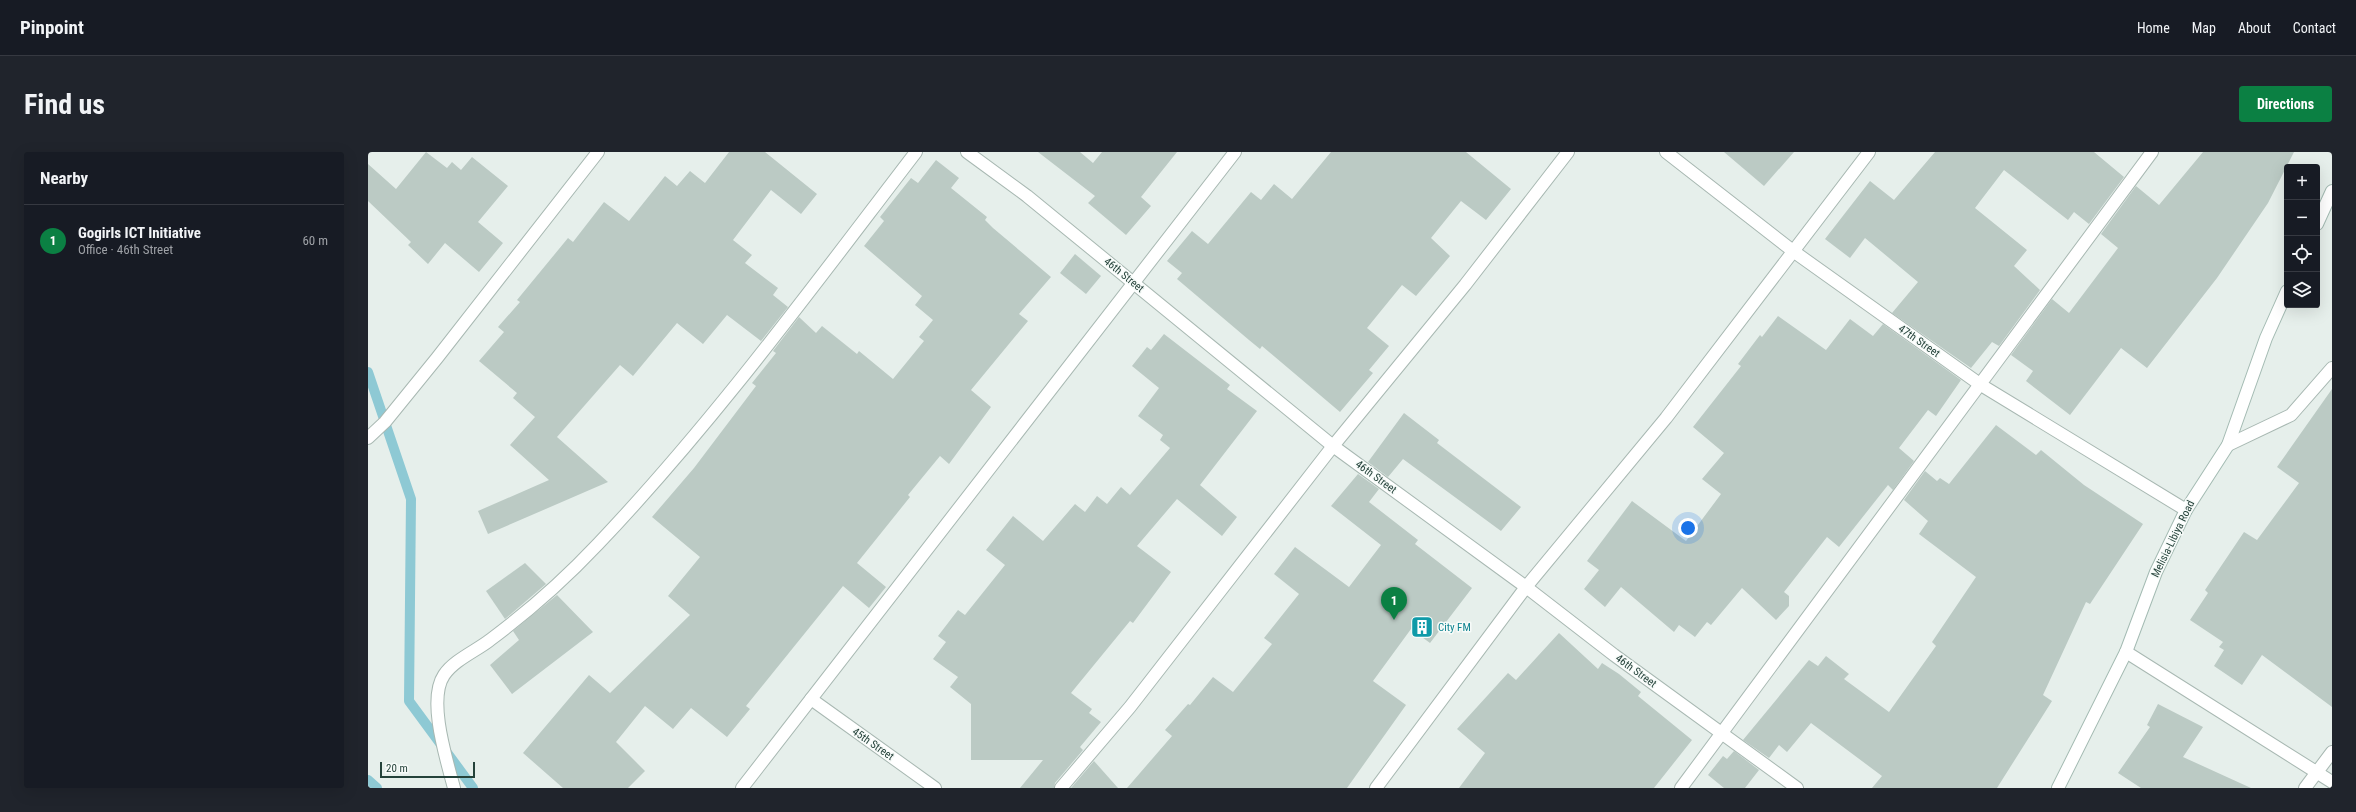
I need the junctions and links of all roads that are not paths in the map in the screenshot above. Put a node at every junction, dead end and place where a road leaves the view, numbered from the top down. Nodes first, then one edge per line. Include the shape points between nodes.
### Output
1 (598, 152) edge
2 (916, 152) edge
3 (967, 152) edge
4 (1235, 152) edge
5 (1568, 152) edge
6 (1666, 152) edge
7 (1869, 152) edge
8 (2152, 152) edge
9 (2332, 191) edge
10 (2320, 217) edge
11 (1793, 251) junction
12 (1133, 283) junction
13 (2284, 298) edge
14 (2332, 368) edge
15 (1981, 385) junction
16 (368, 438) edge
17 (2228, 445) junction
18 (1334, 446) junction
19 (2186, 510) junction
20 (1526, 587) junction
21 (2126, 652) junction
22 (811, 699) junction
23 (1721, 733) junction
24 (2332, 752) edge
25 (2317, 771) junction
26 (2332, 782) edge
27 (454, 788) edge
28 (742, 788) edge
29 (935, 788) edge
30 (1061, 788) edge
31 (1376, 788) edge
32 (1681, 788) edge
33 (1798, 788) edge
34 (2058, 788) edge
35 (2305, 788) edge

1 - 16 street via 438,358 385,422
2 - 27 street via 778,331 703,423 598,544 544,596 444,675 438,697 440,731
3 - 12 street, 46th Street via 1027,196
4 - 12 street
5 - 18 street via 1465,285
6 - 11 street, 47th Street
7 - 11 street
8 - 15 street
9 - 10 street
11 - 15 street, 47th Street
11 - 20 street via 1666,418
12 - 18 street, 46th Street
12 - 22 street
13 - 17 street, Melisia-Libiya Road via 2266,338
14 - 17 street via 2291,415
15 - 19 street, 47th Street
15 - 23 street
17 - 19 street, Melisia-Libiya Road
18 - 20 street, 46th Street
18 - 30 street via 1130,707
19 - 21 street, Melisia-Libiya Road via 2156,572
20 - 23 street, 46th Street
20 - 31 street
21 - 25 street
21 - 34 street, Melisia-Libiya Road
22 - 28 street
22 - 29 street, 45th Street
23 - 32 street
23 - 33 street, 46th Street
24 - 25 street
25 - 26 street
25 - 35 street

